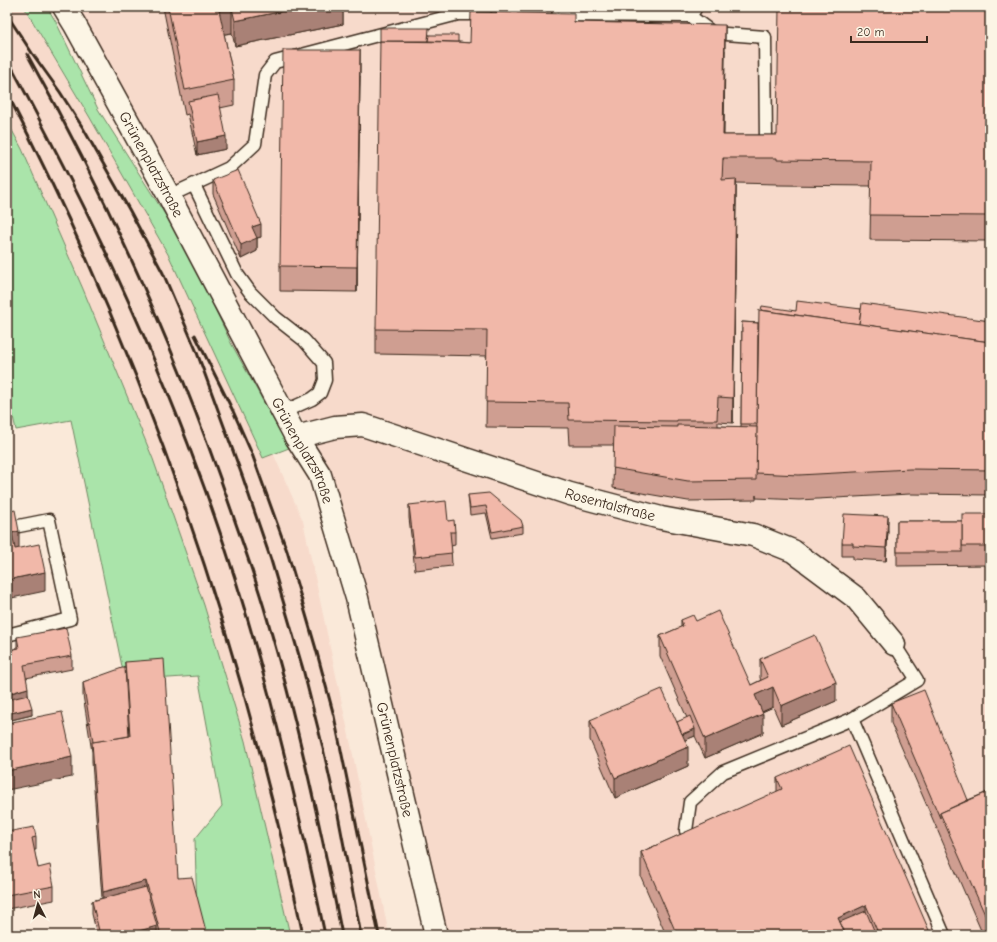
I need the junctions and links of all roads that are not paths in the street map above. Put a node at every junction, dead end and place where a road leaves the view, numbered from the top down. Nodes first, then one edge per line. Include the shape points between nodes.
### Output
1 (64, 7) edge
2 (458, 10) edge
3 (692, 12) edge
4 (498, 14) edge
5 (546, 15) edge
6 (766, 143) edge
7 (194, 185) junction
8 (169, 196) junction
9 (283, 412) junction
10 (296, 437) junction
11 (19, 526) edge
12 (7, 635) edge
13 (894, 644) joint
14 (852, 720) junction
15 (686, 831) edge
16 (436, 935) edge
17 (944, 935) edge

1 - 8 street, Grünenplatzstraße
2 - 4 lane
2 - 7 lane via 275,62 265,75 255,144 229,168
3 - 5 lane
3 - 6 lane via 713,33 765,37
7 - 8 lane
7 - 9 lane via 237,274 250,292 276,318 304,340 324,363 325,380 320,393
8 - 9 street, Grünenplatzstraße
9 - 10 street, Grünenplatzstraße
10 - 13 street, Rosentalstraße via 335,427 363,426 570,494 661,518 753,535 793,551 856,598
10 - 16 street, Grünenplatzstraße via 320,475 357,598
11 - 12 lane via 49,520 70,619
13 - 14 lane via 917,680
14 - 15 lane via 723,772 690,802
14 - 17 lane

